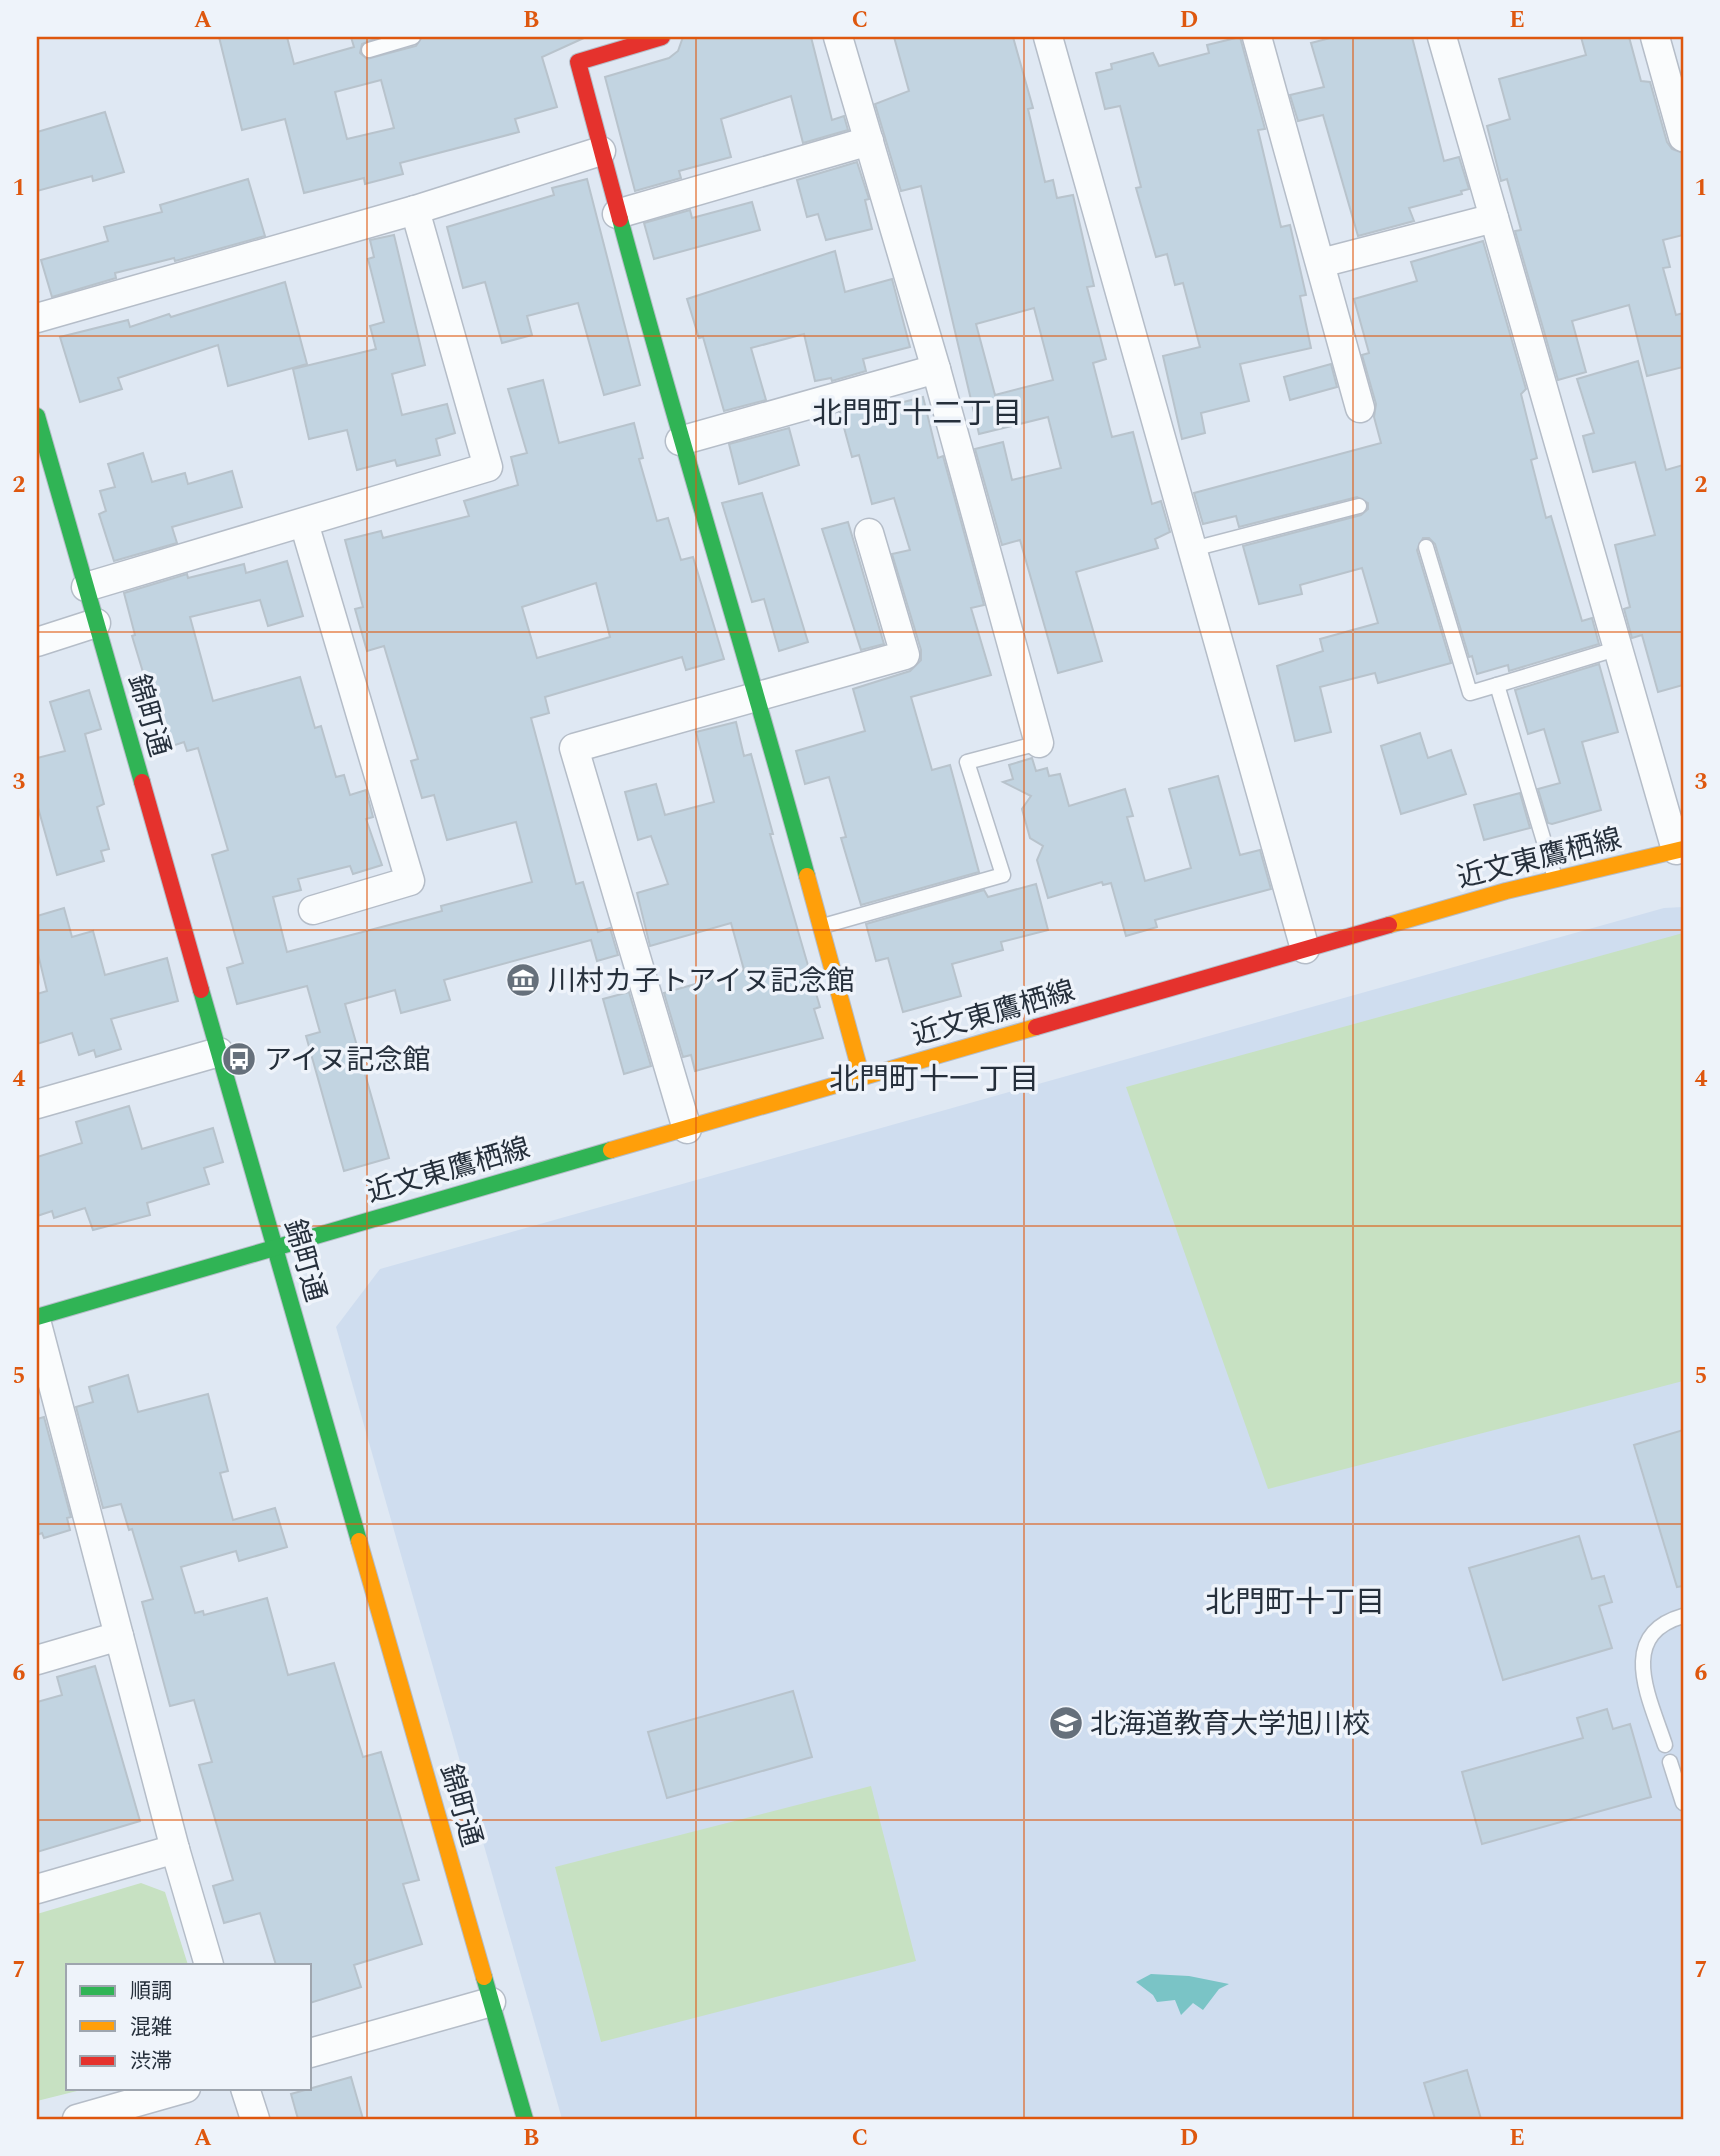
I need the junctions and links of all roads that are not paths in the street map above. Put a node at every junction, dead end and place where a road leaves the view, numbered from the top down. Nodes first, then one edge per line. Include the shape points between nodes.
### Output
1 (413, 37) edge
2 (662, 37) edge
3 (838, 37) edge
4 (1048, 37) edge
5 (1257, 37) edge
6 (1442, 37) edge
7 (1656, 37) edge
8 (369, 50) dead end
9 (1683, 136) edge
10 (869, 141) junction
11 (601, 151) junction
12 (415, 210) junction
13 (617, 214) junction
14 (1494, 218) junction
15 (1321, 263) junction
16 (37, 318) edge
17 (936, 369) junction
18 (1360, 408) dead end
19 (37, 416) edge
20 (680, 441) junction
21 (46, 485) edge
22 (1359, 506) dead end
23 (304, 523) junction
24 (869, 533) dead end
25 (1426, 547) dead end
26 (1193, 549) junction
27 (86, 587) junction
28 (96, 624) junction
29 (37, 642) edge
30 (1619, 648) junction
31 (1497, 685) junction
32 (758, 695) junction
33 (1039, 743) joint
34 (1679, 850) edge
35 (1555, 879) junction
36 (313, 910) dead end
37 (821, 926) junction
38 (1305, 949) junction
39 (219, 1052) junction
40 (862, 1078) junction
41 (37, 1104) edge
42 (687, 1129) junction
43 (275, 1246) junction
44 (37, 1317) edge
45 (37, 1324) edge
46 (1683, 1615) edge
47 (119, 1636) junction
48 (37, 1660) edge
49 (1665, 1745) dead end
50 (1670, 1762) dead end
51 (1683, 1803) edge
52 (175, 1849) junction
53 (37, 1889) edge
54 (209, 1964) edge
55 (491, 2002) junction
56 (312, 2052) edge
57 (179, 2090) edge
58 (246, 2090) edge
59 (77, 2119) edge
60 (255, 2119) edge
61 (525, 2119) edge

1 - 8 lane
2 - 11 street via 578,62
3 - 10 street
4 - 26 street
5 - 15 street
6 - 14 street
7 - 9 street
10 - 13 street
10 - 17 street
11 - 12 street
11 - 13 street
12 - 16 street
12 - 23 street via 488,467
13 - 20 street
14 - 15 street
14 - 30 street
15 - 18 street
17 - 20 street
17 - 33 street
19 - 21 street, 錦町通
20 - 32 street
21 - 27 street, 錦町通
22 - 26 lane
23 - 27 street
23 - 36 street via 410,881
24 - 32 street via 905,655
25 - 31 lane via 1470,693
26 - 38 street
27 - 28 street, 錦町通
28 - 29 street
28 - 39 street, 錦町通
30 - 31 lane
30 - 34 street
31 - 35 lane
32 - 37 street
32 - 42 street via 574,748
33 - 37 lane via 967,762 1003,875
34 - 35 street, 近文東鷹栖線
35 - 38 street, 近文東鷹栖線
37 - 40 street
38 - 40 street, 近文東鷹栖線
39 - 41 street
39 - 43 street, 錦町通
40 - 42 street, 近文東鷹栖線
42 - 43 street, 近文東鷹栖線
43 - 44 street, 近文東鷹栖線
43 - 55 street, 錦町通
45 - 47 street
46 - 49 lane via 1667,1620 1645,1645 1641,1669
47 - 48 street
47 - 52 street
50 - 51 lane
52 - 53 street
52 - 54 street
55 - 56 street
55 - 61 street, 錦町通
57 - 59 street
58 - 60 street

